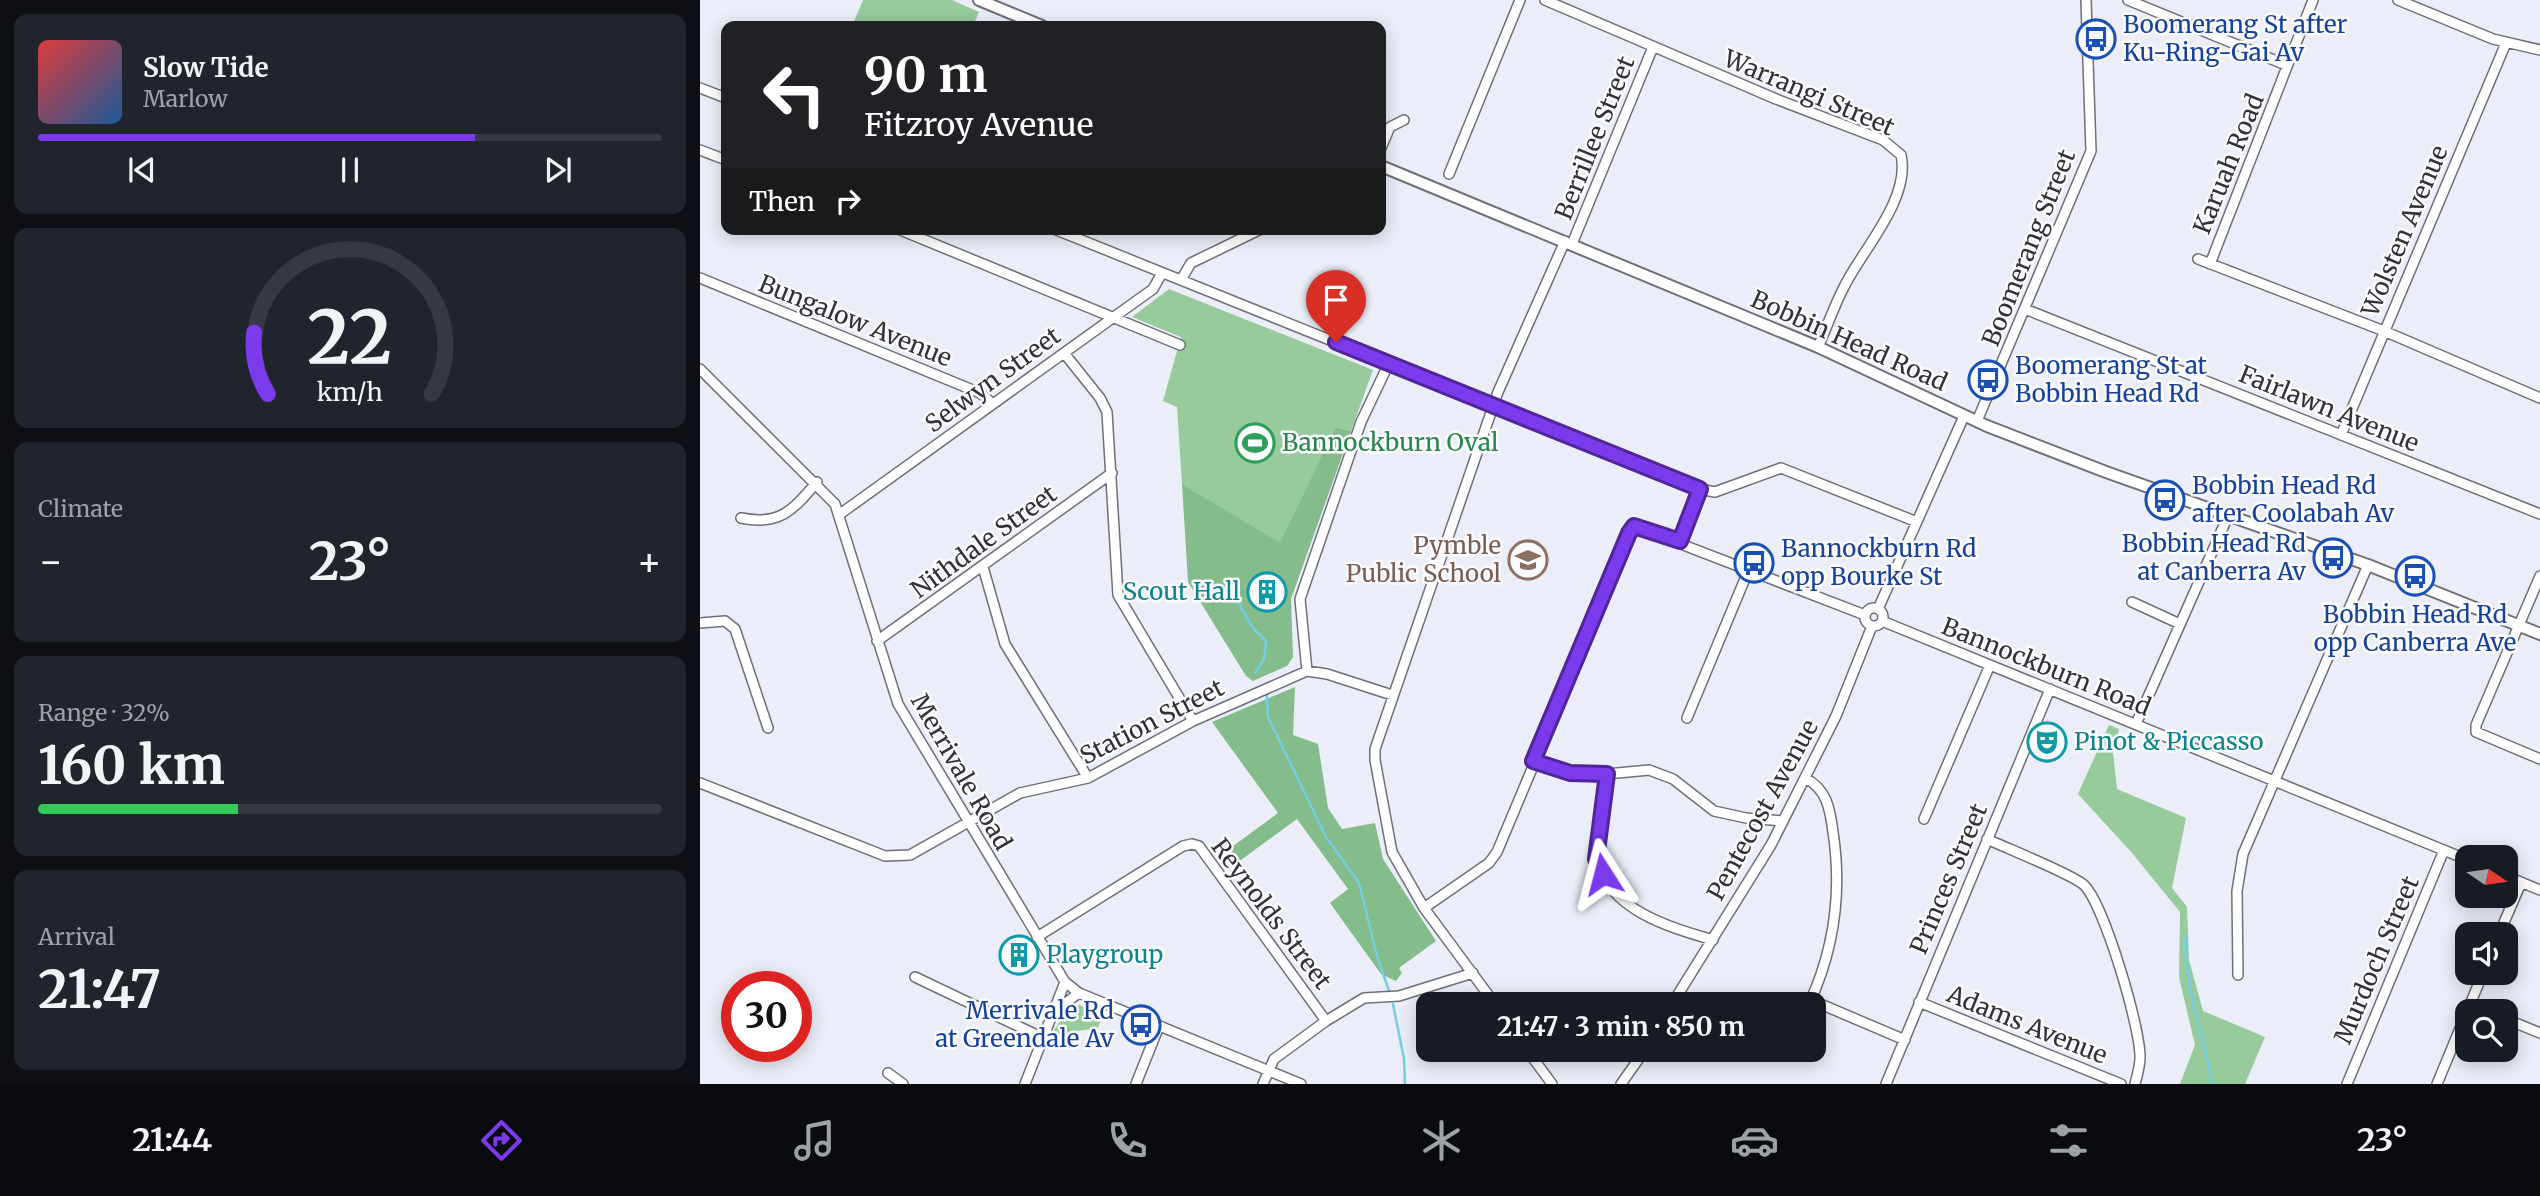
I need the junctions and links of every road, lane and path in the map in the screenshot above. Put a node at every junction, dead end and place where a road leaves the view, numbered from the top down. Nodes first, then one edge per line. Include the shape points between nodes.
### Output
1 (979, 0) edge
2 (1520, 0) edge
3 (1545, 0) edge
4 (2086, 0) edge
5 (2129, 0) edge
6 (2313, 0) edge
7 (2398, 0) edge
8 (1030, 21) edge
9 (2506, 43) junction
10 (1653, 47) junction
11 (2540, 50) edge
12 (2286, 65) junction
13 (700, 88) edge
14 (721, 96) edge
15 (1404, 120) dead end
16 (1386, 136) edge
17 (700, 150) edge
18 (721, 158) edge
19 (1386, 168) edge
20 (1448, 174) dead end
21 (913, 235) edge
22 (1069, 235) edge
23 (1249, 235) edge
24 (1569, 243) junction
25 (2198, 259) dead end
26 (2210, 264) junction
27 (1162, 273) junction
28 (700, 278) edge
29 (1181, 280) junction
30 (2025, 309) junction
31 (1114, 316) junction
32 (2384, 331) junction
33 (1180, 345) dead end
34 (1818, 347) junction
35 (1064, 353) junction
36 (1389, 363) junction
37 (700, 369) edge
38 (2540, 398) edge
39 (993, 404) junction
40 (1496, 406) junction
41 (1965, 416) junction
42 (1977, 421) junction
43 (2341, 435) junction
44 (1112, 472) junction
45 (817, 482) junction
46 (1700, 489) junction
47 (840, 514) junction
48 (2540, 514) edge
49 (2228, 516) junction
50 (741, 518) dead end
51 (1917, 522) junction
52 (1680, 541) junction
53 (2368, 565) junction
54 (982, 567) junction
55 (1749, 569) junction
56 (2540, 576) edge
57 (2132, 603) dead end
58 (1878, 609) junction
59 (1865, 615) junction
60 (1882, 621) junction
61 (700, 623) edge
62 (2180, 624) junction
63 (1872, 626) junction
64 (2519, 626) junction
65 (2540, 634) edge
66 (877, 642) junction
67 (1990, 665) junction
68 (1307, 671) junction
69 (2050, 689) junction
70 (1392, 695) junction
71 (1687, 718) dead end
72 (1193, 720) junction
73 (2136, 723) junction
74 (768, 728) dead end
75 (2540, 759) edge
76 (1533, 761) junction
77 (1607, 774) junction
78 (1088, 778) junction
79 (1805, 778) junction
80 (2273, 780) junction
81 (700, 783) edge
82 (1924, 819) dead end
83 (969, 821) junction
84 (1783, 821) junction
85 (1987, 839) junction
86 (2444, 850) junction
87 (2455, 855) edge
88 (2518, 882) edge
89 (2521, 883) junction
90 (2540, 890) edge
91 (1424, 908) junction
92 (2505, 922) edge
93 (1037, 937) junction
94 (1713, 940) junction
95 (1473, 974) junction
96 (2238, 975) dead end
97 (915, 977) dead end
98 (1065, 982) junction
99 (1486, 992) edge
100 (1680, 992) edge
101 (1813, 992) edge
102 (1079, 993) junction
103 (1919, 1002) junction
104 (1826, 1008) edge
105 (1054, 1012) junction
106 (1325, 1021) junction
107 (2518, 1024) edge
108 (1159, 1026) junction
109 (2540, 1033) edge
110 (1042, 1038) junction
111 (1905, 1040) junction
112 (2455, 1040) edge
113 (1536, 1062) edge
114 (1637, 1062) joint
115 (1268, 1070) junction
116 (888, 1073) dead end
117 (903, 1084) edge
118 (1025, 1084) edge
119 (1136, 1084) edge
120 (1263, 1084) edge
121 (1301, 1084) edge
122 (1552, 1084) edge
123 (1615, 1084) edge
124 (1621, 1084) edge
125 (1886, 1084) edge
126 (2121, 1084) edge
127 (2134, 1084) edge
128 (2347, 1084) edge
129 (2437, 1084) edge

1 - 8 main road
2 - 20 street
3 - 10 street, Warrangi Street
4 - 30 street, Boomerang Street via 2091,151
5 - 12 street
6 - 12 street, Karuah Road
7 - 9 street
9 - 11 street
9 - 32 street, Wolsten Avenue
10 - 24 street, Berrillee Street
10 - 34 street, Warrangi Street via 1884,140 1900,155 1901,179 1876,239 1844,285
12 - 26 street, Karuah Road
13 - 14 street
15 - 16 street via 1390,127
17 - 18 street
19 - 24 main road, Bobbin Head Road
21 - 31 street
22 - 27 street
23 - 29 street via 1191,263
24 - 34 main road, Bobbin Head Road
24 - 40 street, Berrillee Street via 1498,392
25 - 26 street
26 - 32 street
27 - 29 street
27 - 31 street, Selwyn Street via 1153,289
28 - 39 street, Bungalow Avenue via 980,394
29 - 36 street
30 - 42 street, Boomerang Street
30 - 43 street, Fairlawn Avenue
31 - 33 street
31 - 35 street, Selwyn Street
32 - 38 street
32 - 43 street, Wolsten Avenue
34 - 41 main road, Bobbin Head Road
35 - 39 street, Selwyn Street
35 - 44 street via 1105,405
36 - 40 street
36 - 68 street via 1361,422 1300,599
37 - 45 street, Merrivale Road
39 - 47 street, Selwyn Street
40 - 46 street
40 - 70 street, Berrillee Street
41 - 42 main road, Bobbin Head Road
41 - 51 street
42 - 49 main road, Bobbin Head Road
43 - 48 street, Fairlawn Avenue
44 - 54 street, Nithdale Street
44 - 72 street via 1118,595
45 - 47 street, Merrivale Road
45 - 50 street via 788,513 763,522
46 - 51 street via 1715,492 1781,468
46 - 52 street
47 - 66 street, Merrivale Road
49 - 53 main road, Bobbin Head Road
49 - 62 street
51 - 58 street
52 - 55 street
52 - 76 street via 1634,526 1629,533
53 - 64 main road, Bobbin Head Road
53 - 80 street
54 - 66 street, Nithdale Street
54 - 78 street via 1005,644
55 - 59 street
55 - 71 street
56 - 64 street
57 - 62 street
58 - 59 street via 1869,609
58 - 60 street
59 - 63 street
60 - 63 street
60 - 67 street, Bannockburn Road
61 - 74 street via 725,621 736,629
62 - 73 street
63 - 79 street, Pentecost Avenue
64 - 65 main road, Bobbin Head Road
64 - 75 street via 2477,717 2476,732
66 - 83 street, Merrivale Road via 898,704
67 - 69 street, Bannockburn Road
67 - 82 street
68 - 70 street
68 - 72 street, Station Street
69 - 73 street, Bannockburn Road
69 - 85 street, Princes Street
70 - 91 street, Berrillee Street via 1375,760 1392,852
72 - 78 street, Station Street
73 - 80 street, Bannockburn Road
76 - 77 street via 1570,773
76 - 91 street via 1489,863
77 - 84 street via 1640,769 1657,772 1714,811
77 - 94 street via 1596,859 1611,890 1654,922
78 - 83 street, Station Street via 1027,790
79 - 84 street, Pentecost Avenue
79 - 101 street via 1815,783 1826,799 1839,871 1832,934
80 - 86 street, Bannockburn Road
80 - 96 street via 2239,872
81 - 83 street, Station Street via 891,858 911,855
83 - 93 street, Merrivale Road
84 - 94 street, Pentecost Avenue
85 - 103 street, Princes Street
85 - 127 street via 2083,884 2097,904 2136,1033 2140,1056
86 - 87 street, Bannockburn Road
86 - 128 street, Murdoch Street
88 - 89 street
89 - 90 street
89 - 92 street
91 - 95 street, Berrillee Street
93 - 98 street, Merrivale Road
93 - 106 street, Reynolds Street via 1183,846 1199,846
94 - 100 street, Pentecost Avenue
95 - 99 street, Berrillee Street
95 - 106 street via 1399,996 1364,998
97 - 110 street
98 - 102 street, Merrivale Road
98 - 105 street
102 - 105 street
102 - 108 street, Merrivale Road
103 - 111 street, Princes Street
103 - 126 street, Adams Avenue
104 - 111 street
105 - 110 street
106 - 115 street via 1274,1059
107 - 109 street
108 - 115 street, Merrivale Road
108 - 119 street
110 - 118 street
111 - 125 street, Princes Street
112 - 129 street
113 - 122 street
114 - 123 street
114 - 124 street
115 - 120 street
115 - 121 street, Merrivale Road
116 - 117 street

